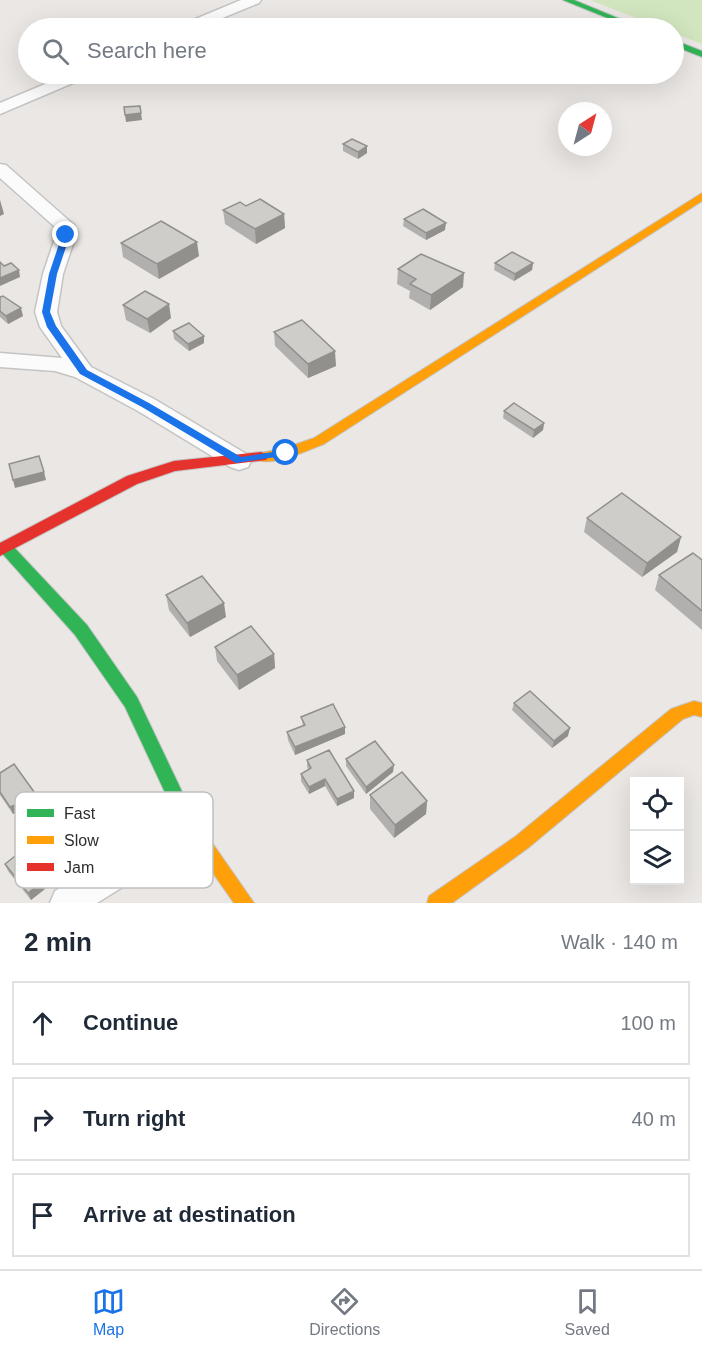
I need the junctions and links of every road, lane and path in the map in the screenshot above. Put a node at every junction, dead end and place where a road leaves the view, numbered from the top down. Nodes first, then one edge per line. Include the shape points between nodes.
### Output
1 (254, 0) edge
2 (567, 0) edge
3 (210, 18) edge
4 (613, 18) edge
5 (684, 47) edge
6 (702, 54) edge
7 (58, 84) edge
8 (0, 109) edge
9 (0, 169) edge
10 (702, 196) edge
11 (0, 360) edge
12 (83, 372) junction
13 (239, 461) junction
14 (2, 548) edge
15 (702, 710) edge
16 (173, 792) edge
17 (213, 859) edge
18 (91, 888) edge
19 (67, 903) edge
20 (245, 903) edge
21 (436, 903) edge

1 - 3 street
2 - 4 street
5 - 6 street
7 - 8 street
9 - 12 street via 64,225 66,235 46,312 51,327
10 - 13 street via 319,441 286,453
11 - 12 street via 56,364
12 - 13 street
13 - 14 street via 174,466 132,480
14 - 16 street via 81,630 131,702
15 - 21 street via 694,708 677,714 522,842
17 - 20 street
18 - 19 street

